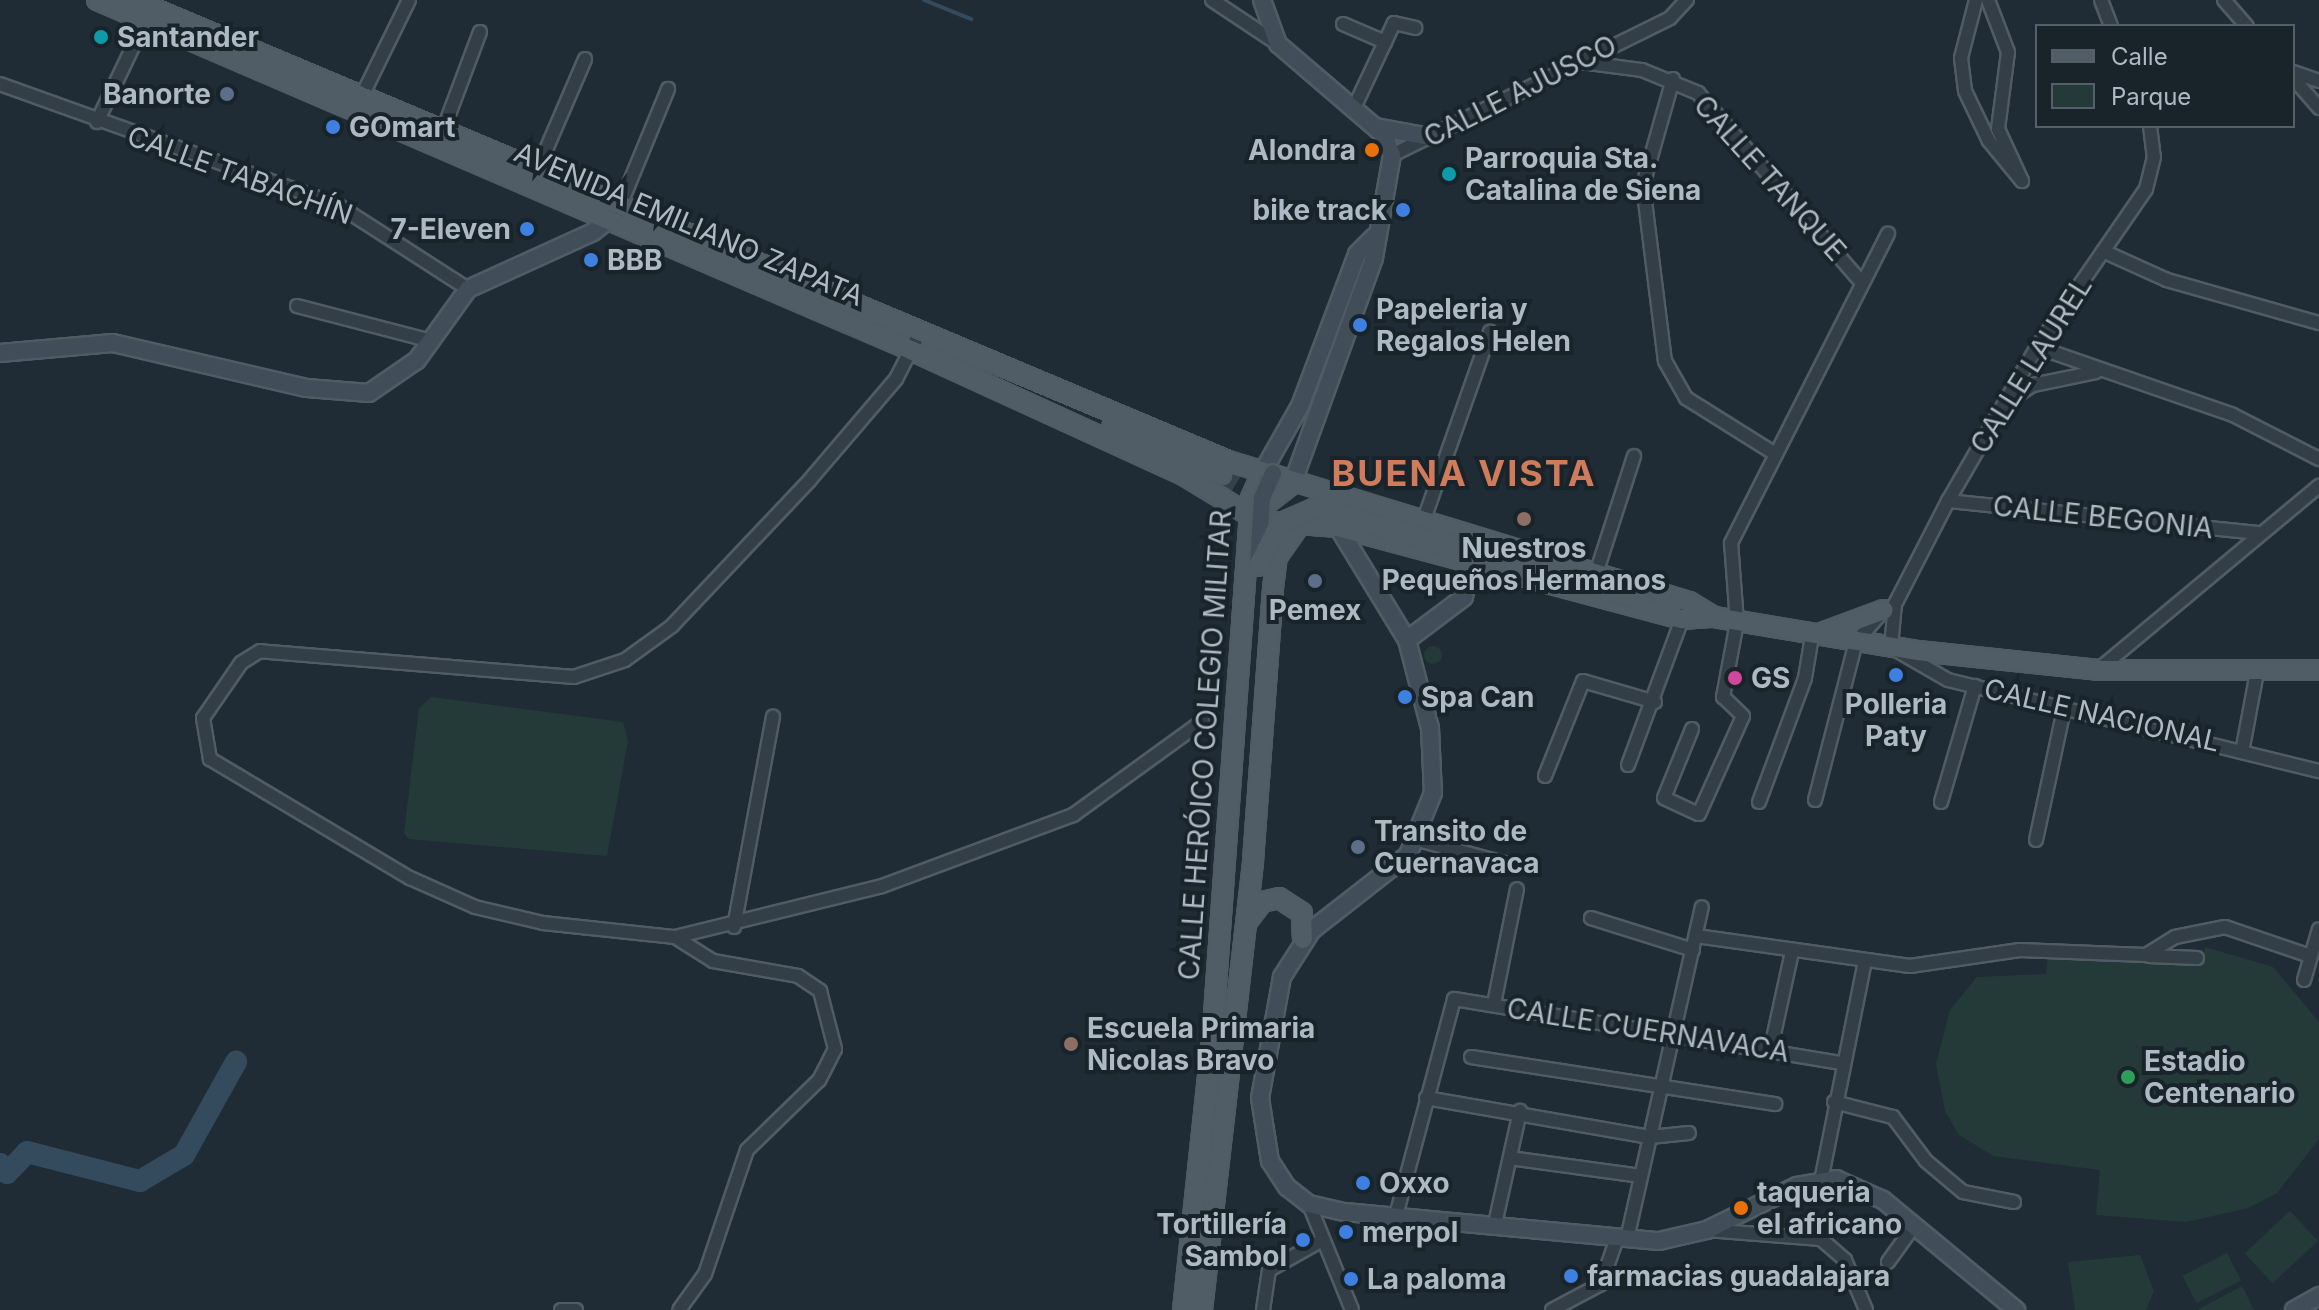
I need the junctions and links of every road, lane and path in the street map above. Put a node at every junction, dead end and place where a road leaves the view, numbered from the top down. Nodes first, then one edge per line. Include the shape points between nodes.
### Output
1 (97, 0) edge
2 (133, 0) edge
3 (409, 0) edge
4 (1212, 0) edge
5 (1262, 0) edge
6 (1687, 0) edge
7 (2101, 0) edge
8 (2224, 0) edge
9 (1982, 5) edge
10 (148, 14) junction
11 (1343, 24) dead end
12 (2110, 24) edge
13 (2245, 24) edge
14 (1415, 28) dead end
15 (480, 32) dead end
16 (1385, 42) junction
17 (1278, 44) junction
18 (585, 59) dead end
19 (1581, 62) junction
20 (2295, 75) edge
21 (2295, 78) edge
22 (1673, 79) junction
23 (2319, 81) edge
24 (0, 84) edge
25 (668, 89) dead end
26 (361, 98) junction
27 (2319, 108) edge
28 (1353, 110) junction
29 (1998, 118) junction
30 (1977, 121) junction
31 (97, 122) junction
32 (1374, 126) junction
33 (2150, 128) edge
34 (442, 133) junction
35 (1430, 137) junction
36 (1392, 155) junction
37 (536, 173) junction
38 (616, 214) junction
39 (1888, 233) dead end
40 (1374, 237) junction
41 (2105, 252) junction
42 (1861, 282) junction
43 (468, 289) junction
44 (297, 306) dead end
45 (2319, 323) edge
46 (1490, 332) dead end
47 (431, 341) junction
48 (915, 344) junction
49 (2037, 347) junction
50 (0, 353) edge
51 (2097, 371) junction
52 (2002, 405) junction
53 (1772, 452) junction
54 (1634, 456) dead end
55 (2319, 459) edge
56 (1262, 473) junction
57 (1221, 474) tunnel mouth
58 (1292, 484) junction
59 (2319, 486) edge
60 (1948, 501) junction
61 (1245, 505) junction
62 (1361, 505) junction
63 (1299, 525) junction
64 (1422, 525) junction
65 (1338, 527) junction
66 (2259, 533) junction
67 (1473, 542) junction
68 (1284, 545) junction
69 (1259, 562) junction
70 (1472, 563) junction
71 (1595, 577) junction
72 (1889, 607) junction
73 (1685, 611) junction
74 (1737, 622) junction
75 (1812, 636) junction
76 (1407, 640) junction
77 (1856, 642) junction
78 (1891, 647) junction
79 (2098, 670) junction
80 (2319, 670) edge
81 (2257, 672) junction
82 (1975, 686) junction
83 (1655, 702) junction
84 (2065, 705) junction
85 (773, 717) dead end
86 (1203, 721) dead end
87 (1692, 729) dead end
88 (2243, 747) junction
89 (1628, 765) dead end
90 (2319, 771) edge
91 (1545, 776) dead end
92 (1815, 800) dead end
93 (1759, 802) dead end
94 (1941, 802) dead end
95 (1418, 840) junction
96 (2036, 840) dead end
97 (1508, 864) dead end
98 (1517, 889) dead end
99 (1702, 907) dead end
100 (1591, 918) dead end
101 (1244, 922) junction
102 (734, 927) junction
103 (2319, 929) edge
104 (1696, 936) junction
105 (675, 937) junction
106 (1303, 939) junction
107 (1693, 950) junction
108 (1792, 952) junction
109 (2146, 955) junction
110 (2310, 956) junction
111 (2197, 958) dead end
112 (1865, 961) junction
113 (2304, 980) dead end
114 (1494, 1004) junction
115 (1213, 1028) junction
116 (1672, 1032) junction
117 (1771, 1048) junction
118 (1471, 1057) dead end
119 (1842, 1063) junction
120 (1661, 1087) junction
121 (1426, 1098) junction
122 (1834, 1102) junction
123 (1775, 1104) dead end
124 (1520, 1111) junction
125 (1689, 1133) dead end
126 (1650, 1137) junction
127 (1510, 1158) junction
128 (1641, 1176) junction
129 (1821, 1181) junction
130 (2014, 1202) dead end
131 (1309, 1204) junction
132 (1397, 1212) junction
133 (1495, 1224) junction
134 (1914, 1226) junction
135 (1707, 1230) junction
136 (1622, 1238) junction
137 (1322, 1240) junction
138 (1888, 1262) dead end
139 (2319, 1296) edge
140 (561, 1310) edge
141 (576, 1310) edge
142 (679, 1310) edge
143 (1183, 1310) edge
144 (1202, 1310) edge
145 (1263, 1310) edge
146 (1352, 1310) edge
147 (1552, 1310) edge
148 (1866, 1310) edge
149 (2016, 1310) edge
150 (2294, 1310) edge

1 - 10 main road, AVENIDA EMILIANO ZAPATA
2 - 10 main road, AVENIDA EMILIANO ZAPATA
3 - 26 street
4 - 17 street
5 - 17 street
6 - 19 street, CALLE AJUSCO via 1670,18
7 - 12 street
8 - 13 street
9 - 29 street via 2008,52
9 - 30 street via 1961,58
10 - 26 main road, AVENIDA EMILIANO ZAPATA
10 - 31 street
10 - 38 main road, AVENIDA EMILIANO ZAPATA
11 - 16 street
14 - 16 street via 1396,21
15 - 34 street
16 - 28 street
17 - 28 street
18 - 37 street
19 - 22 street, CALLE TANQUE
19 - 35 street, CALLE AJUSCO
20 - 23 street
21 - 27 street
22 - 42 street, CALLE TANQUE via 1716,110
22 - 53 street via 1643,185 1665,361 1686,398
24 - 31 street, CALLE TABACHÍN
25 - 38 street
26 - 34 main road, AVENIDA EMILIANO ZAPATA
28 - 32 street
29 - 30 street
29 - 30 street via 2022,181
31 - 43 street, CALLE TABACHÍN via 336,204
32 - 35 street
32 - 36 street
33 - 41 street, CALLE LAUREL via 2154,157 2146,189
34 - 37 main road, AVENIDA EMILIANO ZAPATA
35 - 36 street, CALLE AJUSCO
36 - 40 street
37 - 38 main road, AVENIDA EMILIANO ZAPATA
38 - 43 street
38 - 48 main road, AVENIDA EMILIANO ZAPATA
39 - 42 street
40 - 56 street via 1357,254 1300,406
40 - 58 street via 1374,258
40 - 69 street, bridge via 1304,420 1264,490
41 - 45 street via 2167,280
41 - 49 street, CALLE LAUREL
42 - 53 street
43 - 47 street
44 - 47 street
46 - 64 street
47 - 50 street via 391,383 352,394 124,344
48 - 56 main road, AVENIDA EMILIANO ZAPATA
48 - 57 main road
48 - 61 main road, AVENIDA EMILIANO ZAPATA
48 - 105 street via 748,547 672,626 625,660 574,677 260,651 241,663 203,718 210,759 410,878 475,907 543,923
49 - 51 street
49 - 52 street, CALLE LAUREL
51 - 52 street via 2033,385
51 - 55 street via 2233,415
52 - 60 street, CALLE LAUREL
53 - 74 street via 1731,543
54 - 71 street
56 - 58 main road, AVENIDA EMILIANO ZAPATA
56 - 61 main road, CALLE HERÓICO COLEGIO MILITAR
58 - 61 main road
58 - 62 main road, AVENIDA EMILIANO ZAPATA
58 - 63 main road
59 - 66 street
60 - 66 street, CALLE BEGONIA
60 - 72 street, CALLE LAUREL
61 - 63 main road, AVENIDA EMILIANO ZAPATA
61 - 69 main road, CALLE HERÓICO COLEGIO MILITAR
62 - 64 main road, AVENIDA EMILIANO ZAPATA
62 - 65 main road via 1345,511
63 - 65 main road, AVENIDA EMILIANO ZAPATA
63 - 68 main road, CALLE HERÓICO COLEGIO MILITAR
64 - 67 main road, AVENIDA EMILIANO ZAPATA
65 - 70 main road, AVENIDA EMILIANO ZAPATA
65 - 76 street
66 - 79 street
67 - 70 street
67 - 71 main road, AVENIDA EMILIANO ZAPATA
68 - 69 main road via 1267,539
68 - 101 main road, CALLE HERÓICO COLEGIO MILITAR via 1273,588
69 - 73 main road, bridge via 1279,524 1316,508
69 - 101 main road via 1243,842
69 - 115 main road, CALLE HERÓICO COLEGIO MILITAR
69 - 115 main road via 1222,1002
70 - 73 main road, AVENIDA EMILIANO ZAPATA
70 - 76 street via 1464,597
71 - 73 main road, AVENIDA EMILIANO ZAPATA
72 - 75 main road
72 - 77 street, CALLE LAUREL
72 - 78 street, CALLE LAUREL
73 - 74 main road
73 - 83 street
74 - 75 main road
74 - 87 street via 1723,697 1743,716 1699,814 1664,798
75 - 77 main road
75 - 93 street via 1805,678
76 - 95 street via 1423,686 1434,763
77 - 78 main road
77 - 92 street
78 - 79 main road
78 - 82 street, CALLE NACIONAL via 1948,680
79 - 81 main road
80 - 81 main road
81 - 88 street
82 - 84 street, CALLE NACIONAL
82 - 94 street
83 - 89 street
83 - 91 street via 1583,681
84 - 88 street, CALLE NACIONAL
84 - 96 street
85 - 102 street
86 - 102 street via 1073,815 882,886
88 - 90 street, CALLE NACIONAL
95 - 97 street
95 - 106 street
98 - 114 street
99 - 104 street
100 - 107 street
101 - 106 main road via 1262,902 1279,898 1302,913
101 - 144 main road, CALLE HERÓICO COLEGIO MILITAR
102 - 105 street
103 - 110 street
104 - 107 street
104 - 108 street
105 - 142 street via 713,961 798,976 820,991 835,1049 819,1080 747,1150 723,1202 705,1274
106 - 131 street via 1270,1022 1260,1098 1270,1161
107 - 116 street
108 - 112 street
108 - 117 street
109 - 110 street via 2175,937 2225,927
109 - 111 street
109 - 112 street via 2020,950 1910,966
110 - 113 street
112 - 119 street
114 - 116 street, CALLE CUERNAVACA
114 - 121 street, CALLE CUERNAVACA via 1454,999
115 - 143 main road, CALLE HERÓICO COLEGIO MILITAR
116 - 117 street, CALLE CUERNAVACA
116 - 120 street
117 - 119 street, CALLE CUERNAVACA
118 - 120 street
119 - 122 street
120 - 123 street
120 - 126 street
121 - 124 street
121 - 132 street
122 - 129 street
122 - 130 street via 1893,1117 1926,1161 1963,1192
124 - 126 street
124 - 127 street
125 - 126 street
126 - 128 street
127 - 128 street
127 - 133 street
128 - 136 street
129 - 134 street via 1867,1189
129 - 135 street
131 - 132 street
131 - 137 street
132 - 133 street
133 - 136 street
134 - 138 street
134 - 149 street
135 - 136 street via 1659,1241
135 - 148 street via 1821,1239 1845,1260
136 - 147 street via 1601,1284
137 - 145 street via 1269,1270
137 - 146 street
139 - 150 street
140 - 141 street

